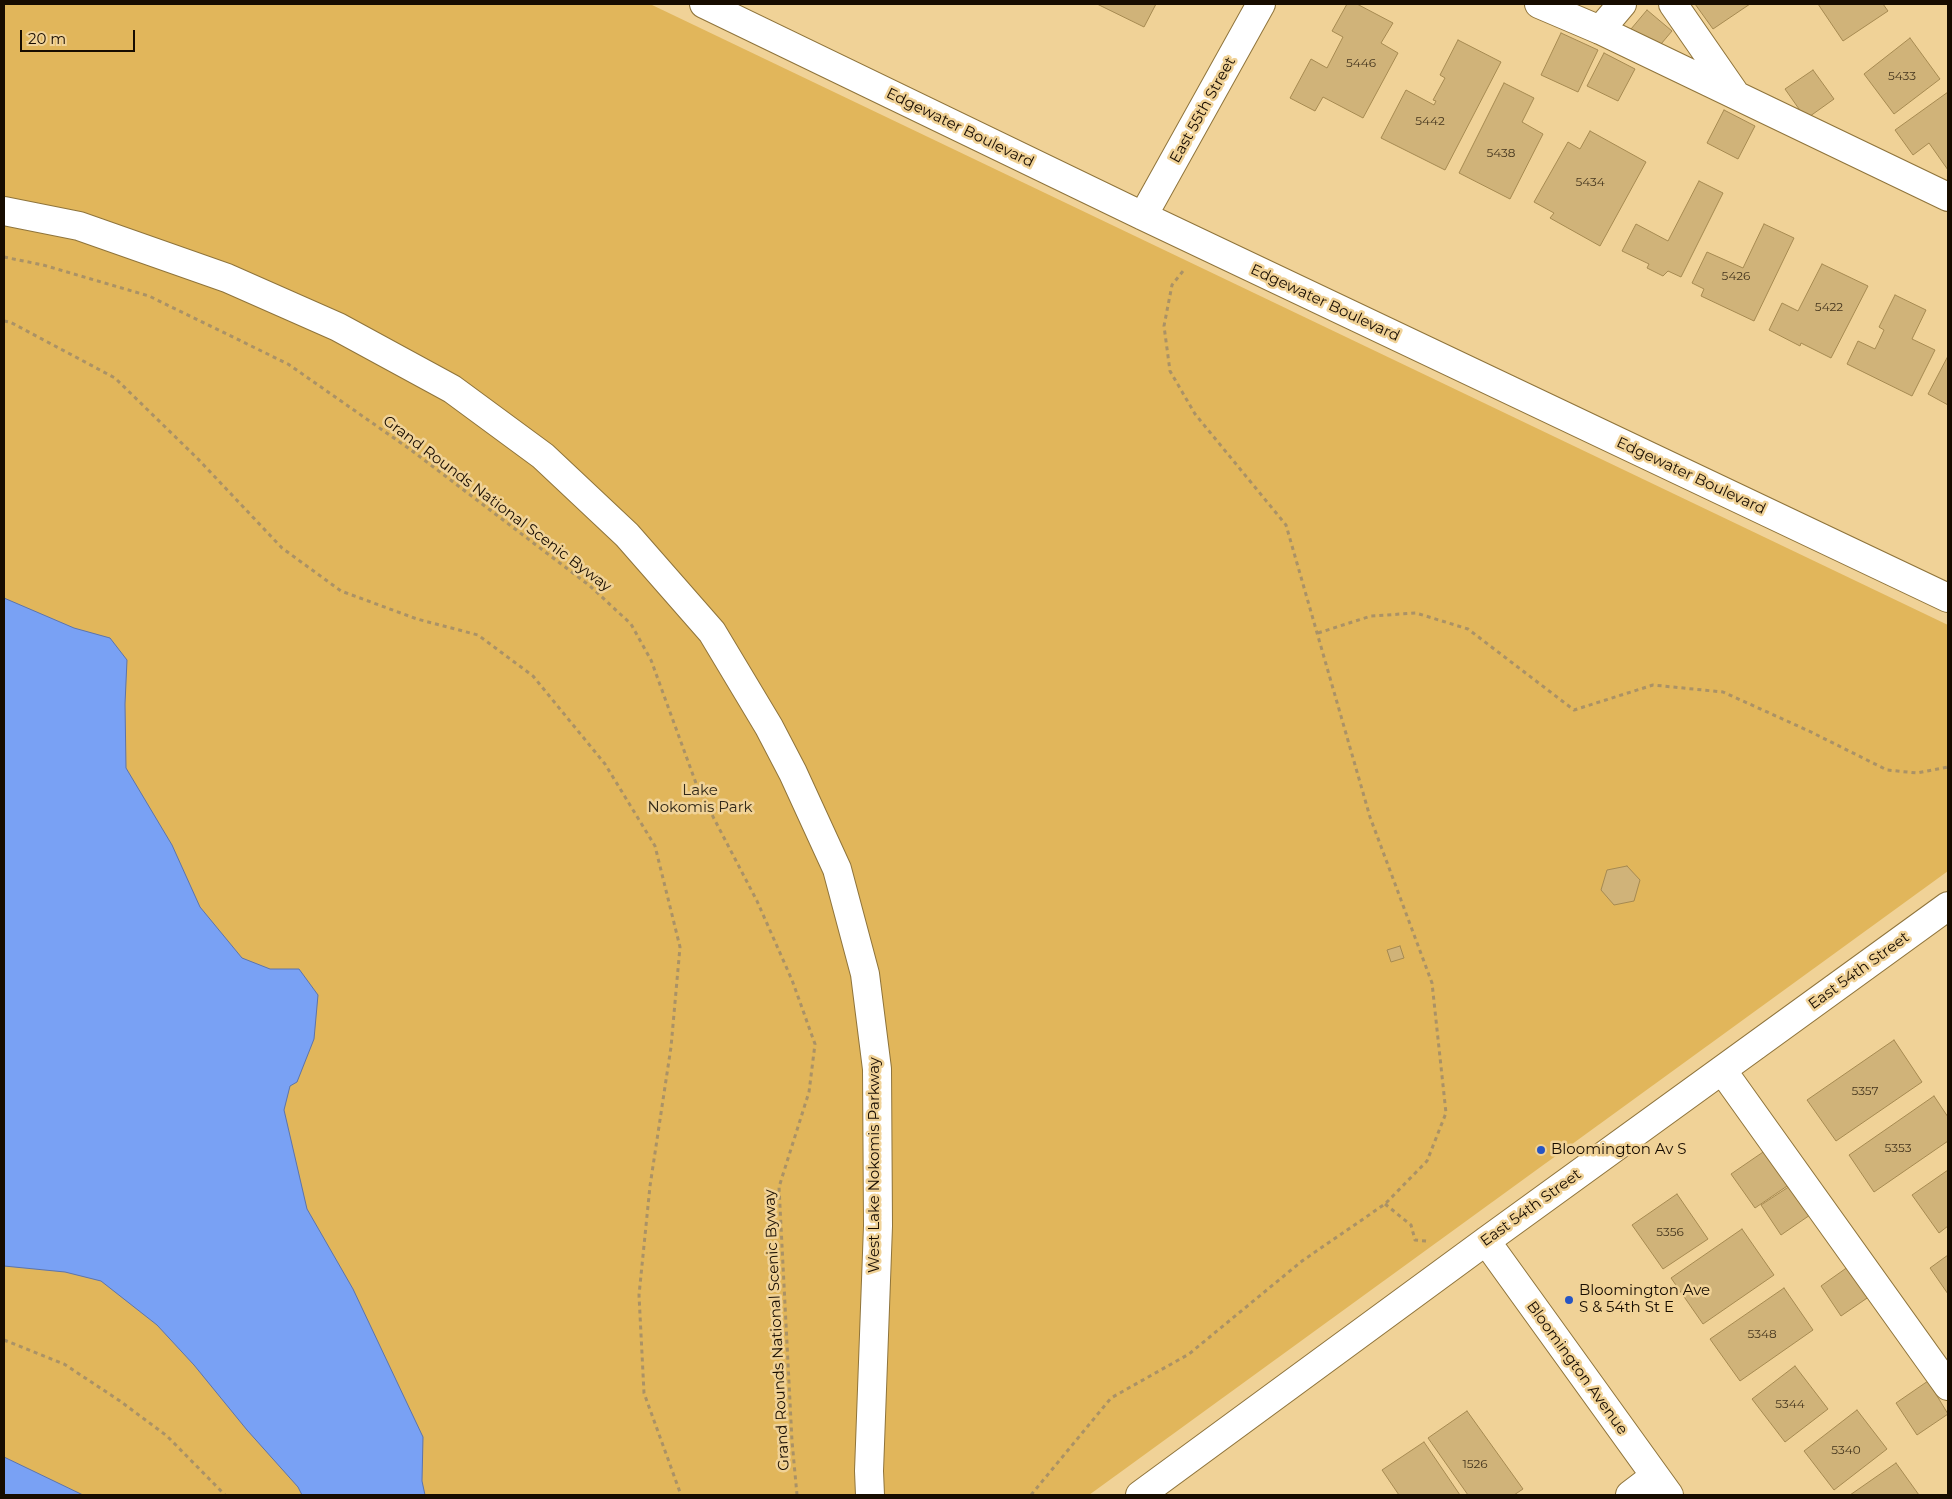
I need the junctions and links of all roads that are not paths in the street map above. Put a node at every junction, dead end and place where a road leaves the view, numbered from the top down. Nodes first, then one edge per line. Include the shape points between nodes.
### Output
1 (704, 4) edge
2 (1261, 4) edge
3 (1539, 4) edge
4 (1622, 4) edge
5 (1673, 4) edge
6 (1600, 30) junction
7 (1737, 97) junction
8 (1948, 198) edge
9 (4, 211) edge
10 (1143, 216) junction
11 (1948, 598) edge
12 (1948, 906) edge
13 (1722, 1070) junction
14 (1486, 1241) junction
15 (1948, 1386) edge
16 (1662, 1486) edge
17 (870, 1495) edge
18 (1140, 1495) edge
19 (1630, 1495) edge

1 - 10 street, Edgewater Boulevard
2 - 10 street, East 55th Street
3 - 6 street
4 - 6 street
5 - 7 street
6 - 7 street
7 - 8 street
9 - 17 street, West Lake Nokomis Parkway via 79,226 227,278 338,327 452,389 550,463 627,535 712,632 769,727 837,869 865,974 877,1079 878,1226
10 - 11 street, Edgewater Boulevard
12 - 13 street, East 54th Street
13 - 14 street, East 54th Street
13 - 15 street
14 - 16 street, Bloomington Avenue
14 - 18 street, East 54th Street
16 - 19 street

